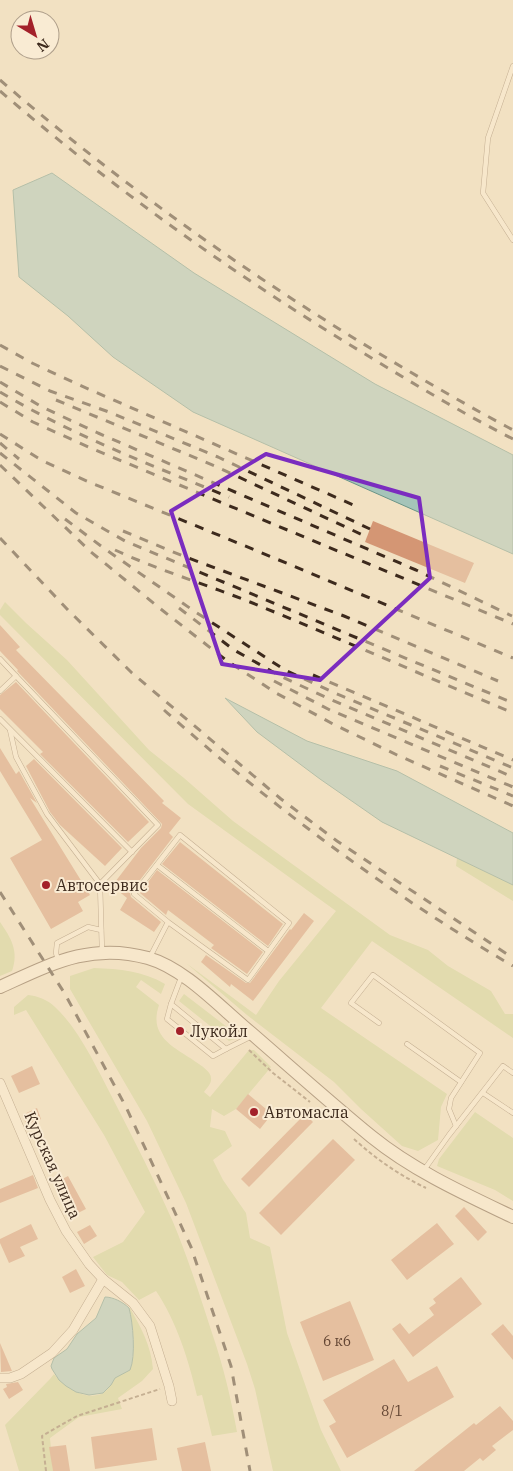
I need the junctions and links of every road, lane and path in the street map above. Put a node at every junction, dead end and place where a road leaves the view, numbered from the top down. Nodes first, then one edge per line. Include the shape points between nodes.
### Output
1 (513, 66) edge
2 (513, 240) edge
3 (0, 659) edge
4 (16, 676) junction
5 (0, 691) edge
6 (0, 719) edge
7 (10, 729) junction
8 (132, 852) junction
9 (157, 865) junction
10 (100, 884) junction
11 (168, 922) junction
12 (102, 930) junction
13 (268, 951) junction
14 (102, 953) junction
15 (149, 959) junction
16 (59, 961) junction
17 (182, 975) junction
18 (0, 987) edge
19 (170, 1004) junction
20 (379, 1023) dead end
21 (254, 1036) junction
22 (407, 1044) dead end
23 (226, 1050) junction
24 (513, 1073) edge
25 (461, 1082) junction
26 (0, 1083) edge
27 (483, 1093) junction
28 (513, 1113) edge
29 (456, 1126) junction
30 (423, 1172) junction
31 (513, 1217) edge
32 (103, 1279) junction
33 (0, 1378) edge
34 (169, 1386) junction
35 (172, 1400) dead end
36 (46, 1471) edge

1 - 2 lane via 488,138 483,193
3 - 4 lane
4 - 5 lane
4 - 8 lane via 158,825
6 - 7 lane
7 - 8 lane
7 - 10 lane via 16,757 47,814
8 - 10 lane
9 - 11 lane via 134,894
9 - 13 lane
9 - 13 lane via 180,835 289,923
10 - 12 lane
11 - 13 lane via 248,980
11 - 15 lane
12 - 14 lane
12 - 16 lane via 88,927 57,943
14 - 15 main road
14 - 16 main road
15 - 17 main road
16 - 18 main road
17 - 19 lane
17 - 21 main road
19 - 23 lane
19 - 23 lane via 167,1019 213,1056
20 - 25 lane via 351,1003 373,975 480,1053
21 - 23 lane
21 - 30 main road via 374,1138
22 - 25 lane
24 - 27 lane via 503,1066
25 - 29 lane via 449,1108
26 - 32 street, Курская улица via 66,1231
27 - 28 lane
27 - 29 lane
29 - 30 lane
30 - 31 main road
32 - 33 street via 73,1330 52,1353 21,1374
32 - 34 street, Курская улица via 133,1303 150,1326
34 - 35 street, Курская улица
34 - 36 path via 77,1416 42,1436

